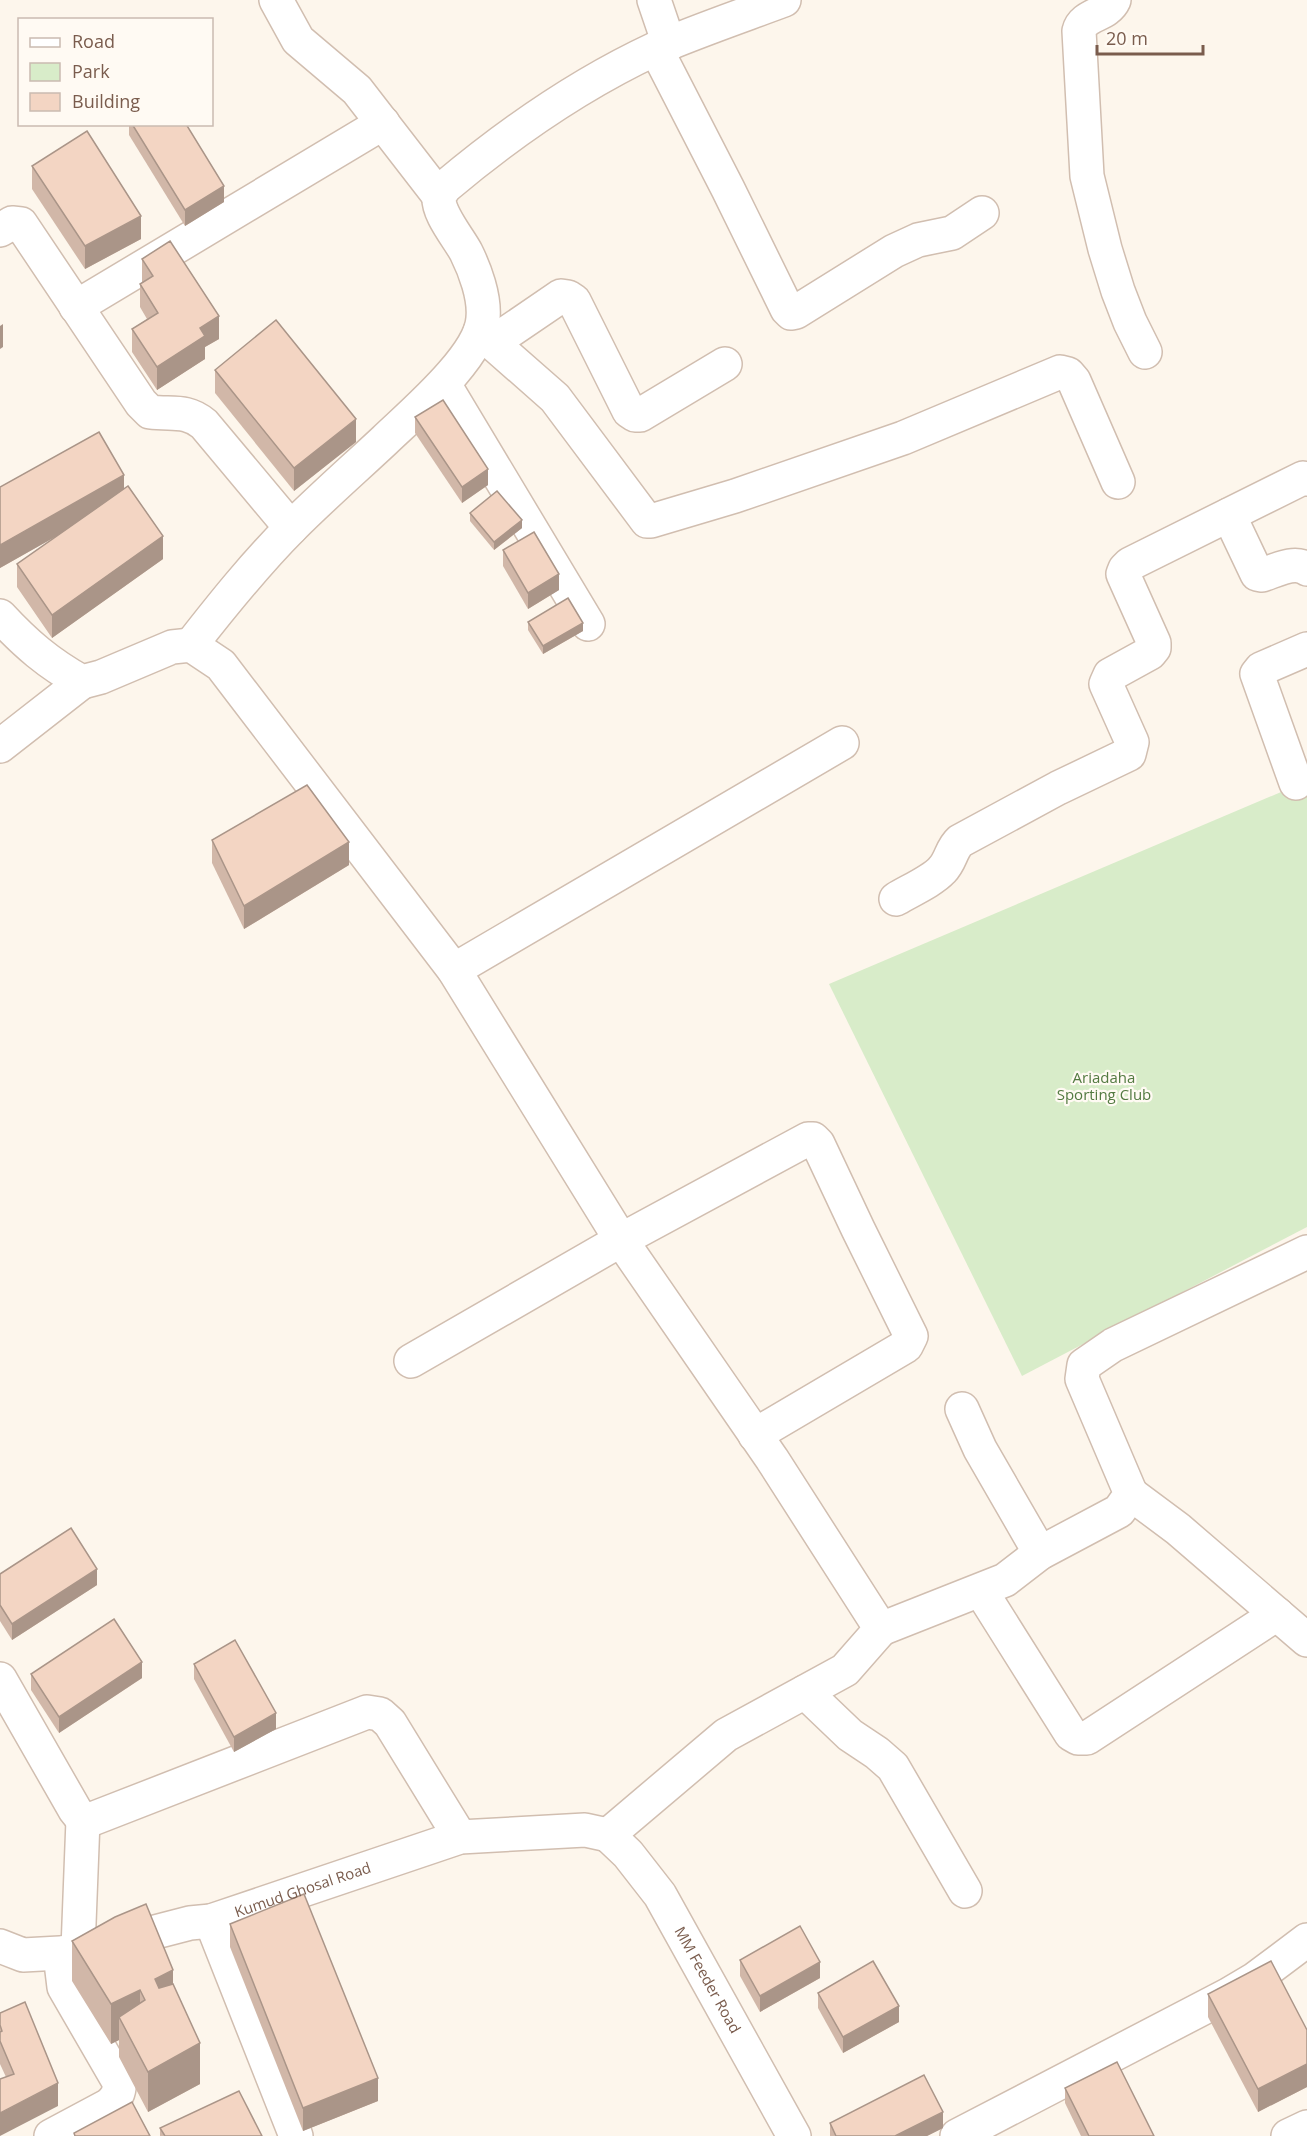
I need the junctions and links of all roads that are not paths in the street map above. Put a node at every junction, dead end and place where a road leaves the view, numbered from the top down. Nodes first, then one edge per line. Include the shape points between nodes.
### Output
1 (276, 0) edge
2 (654, 0) edge
3 (784, 0) edge
4 (1113, 0) edge
5 (663, 46) junction
6 (383, 123) junction
7 (439, 196) junction
8 (982, 213) dead end
9 (0, 230) edge
10 (76, 306) junction
11 (486, 337) junction
12 (1145, 352) dead end
13 (726, 364) dead end
14 (444, 384) junction
15 (1307, 479) edge
16 (1118, 482) dead end
17 (1229, 515) junction
18 (291, 528) junction
19 (1307, 569) edge
20 (0, 616) edge
21 (588, 624) dead end
22 (191, 645) junction
23 (1307, 649) edge
24 (82, 682) junction
25 (842, 743) dead end
26 (0, 746) edge
27 (1296, 783) dead end
28 (896, 899) dead end
29 (454, 970) junction
30 (621, 1240) junction
31 (1307, 1252) edge
32 (411, 1361) dead end
33 (962, 1409) dead end
34 (755, 1435) junction
35 (1131, 1494) junction
36 (1040, 1553) junction
37 (981, 1591) junction
38 (1277, 1614) junction
39 (881, 1629) junction
40 (1307, 1640) edge
41 (0, 1679) edge
42 (804, 1692) junction
43 (83, 1820) junction
44 (608, 1834) junction
45 (460, 1837) junction
46 (965, 1891) dead end
47 (212, 1921) junction
48 (1307, 1940) edge
49 (60, 1954) junction
50 (8, 1959) edge
51 (1307, 2127) edge
52 (781, 2132) edge
53 (51, 2136) edge
54 (296, 2136) edge
55 (957, 2136) edge
56 (1288, 2136) edge

1 - 6 street via 298,40 357,90
2 - 5 street
3 - 5 street
4 - 12 street via 1111,6 1084,21 1078,31 1083,135 1087,176 1105,249 1130,322
5 - 7 street via 558,102 453,181
5 - 8 street via 728,189 791,313 894,251 918,240 952,233
6 - 7 street
6 - 10 street
7 - 11 street via 439,206 476,277
9 - 10 street via 12,223 21,224
10 - 18 street via 141,403 150,412 183,413 204,424
11 - 13 street via 561,296 568,297 574,301 635,416
11 - 14 street via 474,345
11 - 16 street via 555,398 651,521 903,438 1060,372 1074,381
14 - 18 street
14 - 21 street
15 - 17 street
17 - 19 street via 1257,574 1293,565
17 - 28 street via 1125,569 1123,574 1154,643 1150,652 1110,675 1106,684 1132,742 1129,754 960,841 941,872
18 - 22 street
20 - 24 street via 53,666
22 - 24 street via 172,647
22 - 29 street via 221,665
23 - 27 street via 1257,674
24 - 26 street
25 - 29 street
29 - 30 street
30 - 32 street
30 - 34 street
30 - 34 street via 808,1139 819,1144 911,1335 906,1346
31 - 35 street via 1113,1345 1084,1365 1082,1379
33 - 36 street via 980,1449
34 - 39 street
35 - 36 street via 1119,1511
35 - 38 street
36 - 37 street via 1005,1580
37 - 38 street via 1071,1734 1078,1738 1087,1738
37 - 39 street
38 - 40 street
39 - 42 street via 845,1670
41 - 43 street
42 - 44 street via 726,1735
42 - 46 street via 893,1767
43 - 45 street via 367,1713 380,1714 390,1723
43 - 49 street via 78,1949
44 - 45 street, Kumud Ghosal Road via 585,1830
44 - 52 street, MM Feeder Road via 660,1895
45 - 47 street, Kumud Ghosal Road
47 - 49 street, Kumud Ghosal Road via 136,1937 97,1951
47 - 54 street
48 - 55 street via 1228,1995
49 - 50 street, Kumud Ghosal Road
49 - 53 street via 64,1987 120,2089 109,2105
51 - 56 street

